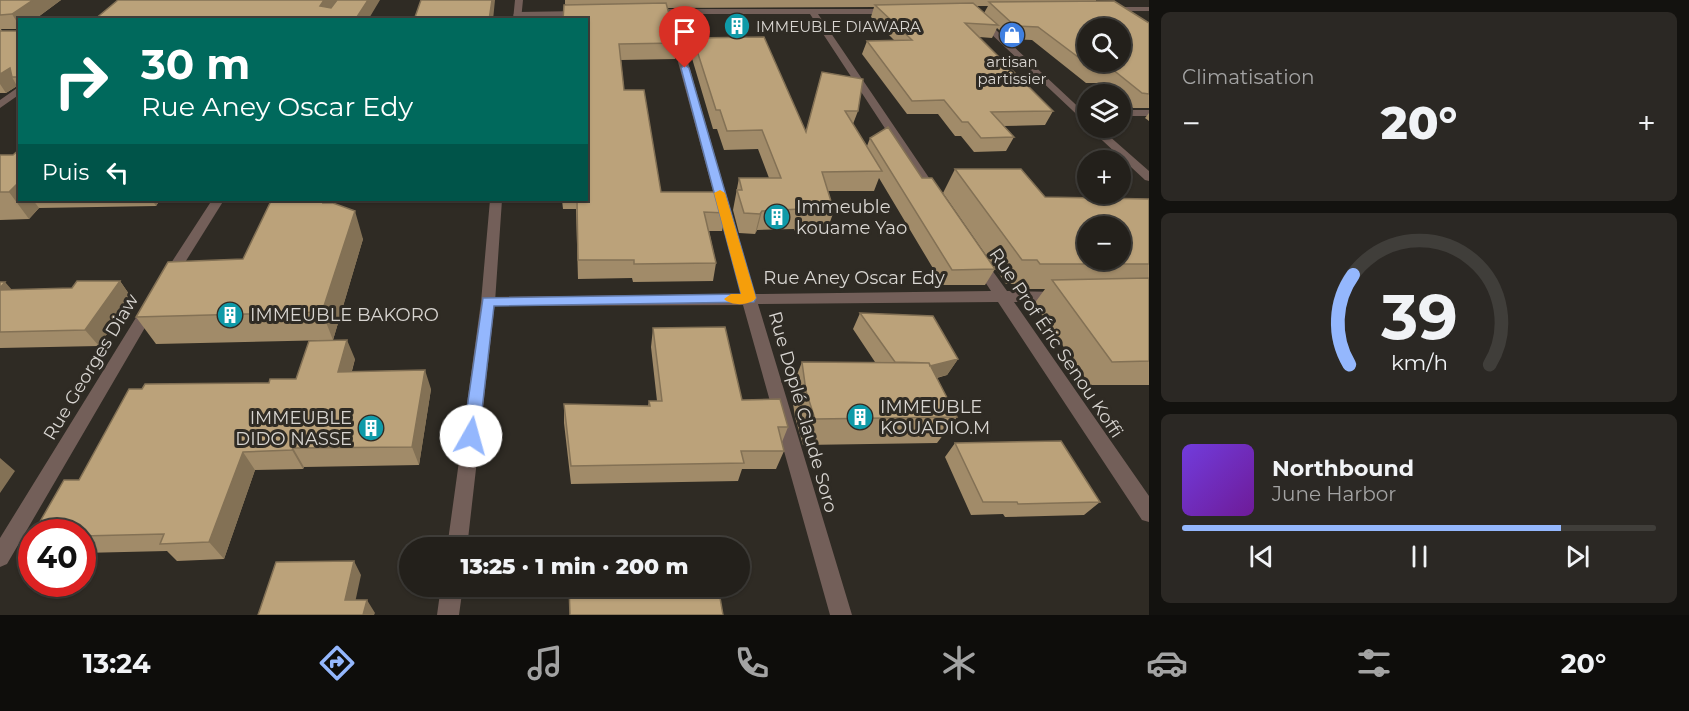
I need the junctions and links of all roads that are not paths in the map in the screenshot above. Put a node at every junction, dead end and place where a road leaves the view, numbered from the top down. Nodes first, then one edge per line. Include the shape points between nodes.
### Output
1 (519, 0) edge
2 (959, 5) edge
3 (1101, 9) edge
4 (1149, 9) edge
5 (970, 10) junction
6 (981, 10) edge
7 (902, 11) edge
8 (669, 12) junction
9 (813, 12) junction
10 (634, 13) edge
11 (587, 14) edge
12 (517, 17) edge
13 (18, 91) edge
14 (0, 105) edge
15 (1077, 108) edge
16 (1131, 113) edge
17 (1149, 113) edge
18 (1105, 138) edge
19 (1149, 177) edge
20 (217, 201) edge
21 (496, 201) edge
22 (944, 208) edge
23 (970, 247) edge
24 (1070, 295) edge
25 (1002, 296) junction
26 (749, 298) junction
27 (488, 302) junction
28 (1149, 513) edge
29 (458, 537) edge
30 (0, 556) edge
31 (450, 597) edge
32 (448, 615) edge
33 (841, 615) edge

1 - 12 street
2 - 5 street
3 - 4 street
5 - 6 street
5 - 15 street
7 - 9 street
8 - 9 street
8 - 10 street
8 - 26 street, Rue Doplé Claude Soro
9 - 22 street
11 - 12 street
13 - 14 street
16 - 17 street
18 - 19 street
20 - 30 street, Rue Georges Diaw
21 - 27 street
23 - 25 street, Rue Prof Éric Senou Koffi
24 - 25 street, Rue Aney Oscar Edy
25 - 26 street, Rue Aney Oscar Edy
25 - 28 street, Rue Prof Éric Senou Koffi
26 - 27 street, Rue Aney Oscar Edy
26 - 33 street, Rue Doplé Claude Soro
27 - 29 street
31 - 32 street

